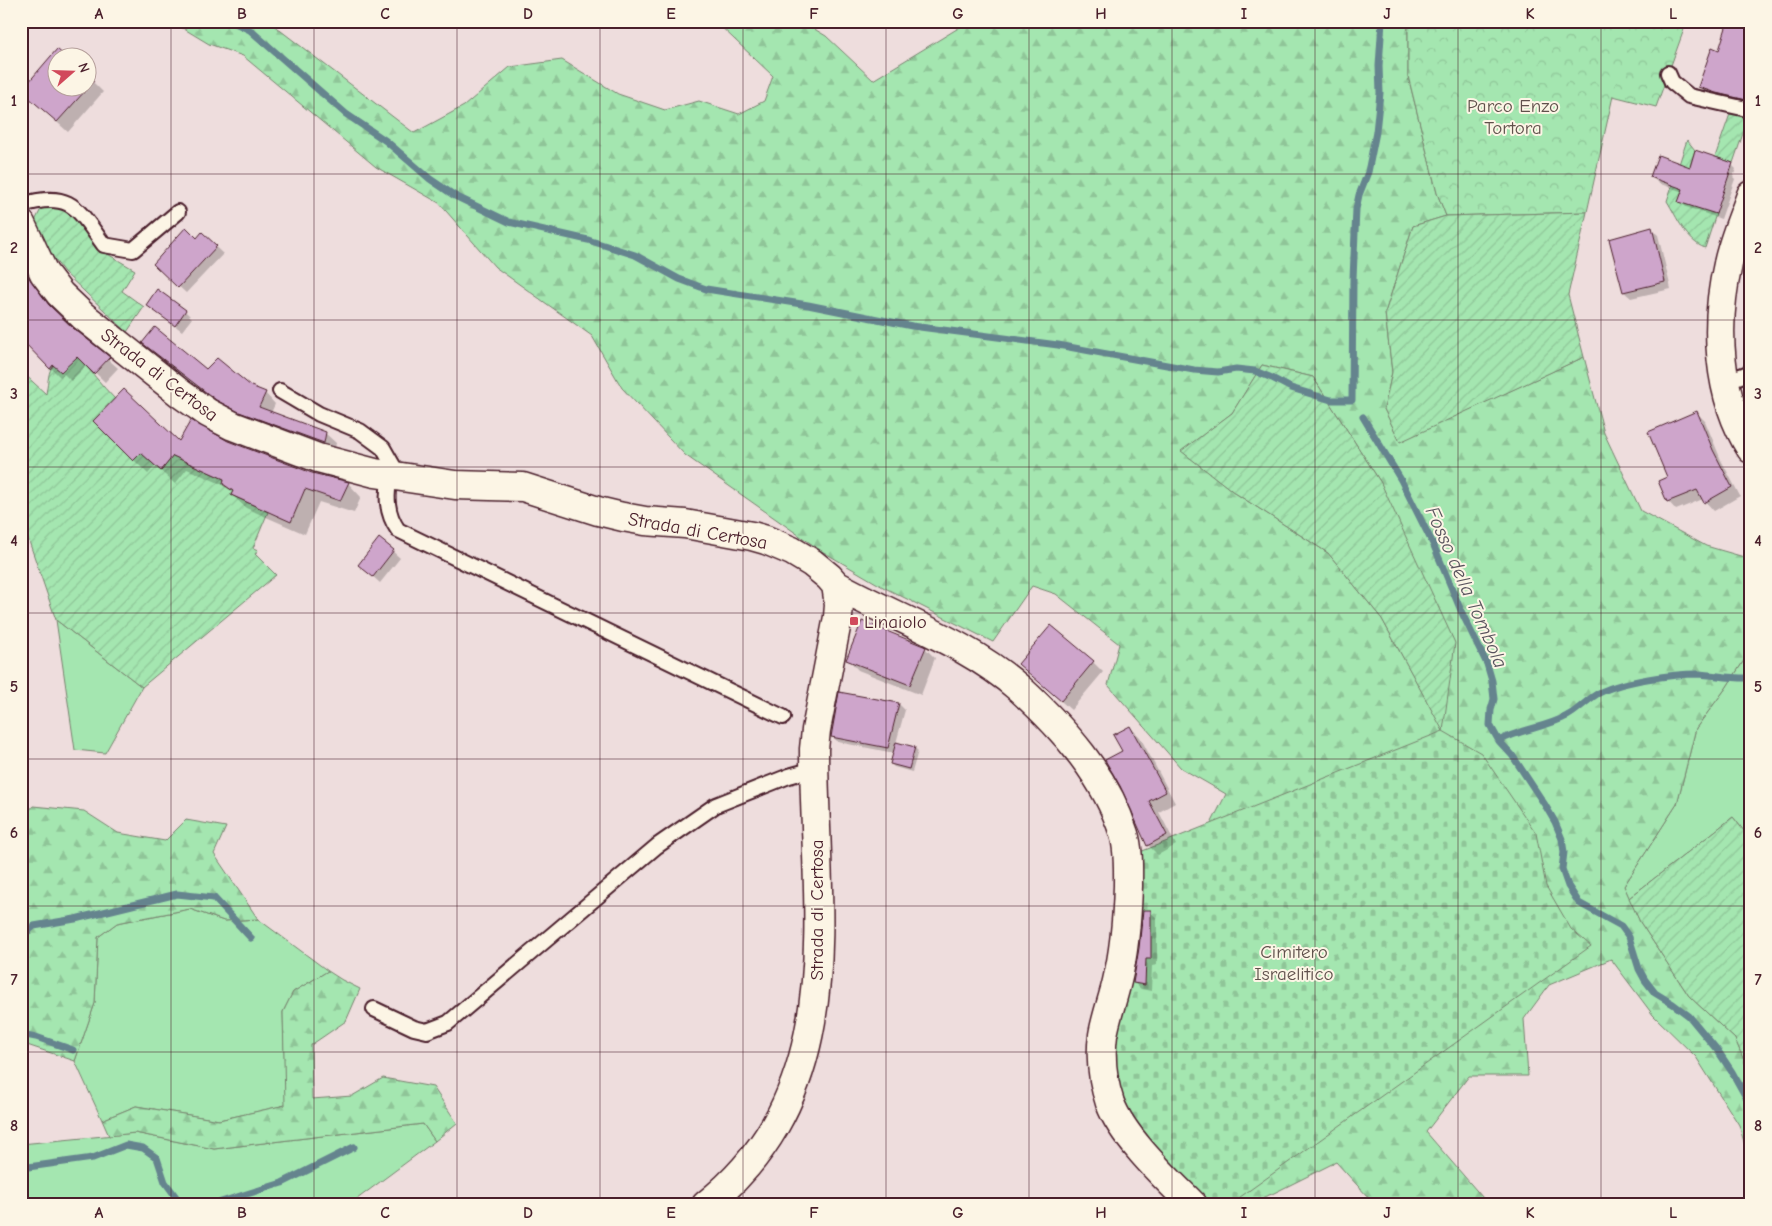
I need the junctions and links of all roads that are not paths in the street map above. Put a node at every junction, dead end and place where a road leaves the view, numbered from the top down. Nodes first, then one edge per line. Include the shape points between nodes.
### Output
1 (1668, 73) dead end
2 (1751, 110) edge
3 (1751, 195) edge
4 (21, 205) edge
5 (178, 212) dead end
6 (21, 224) edge
7 (1751, 372) edge
8 (1725, 382) junction
9 (280, 392) dead end
10 (1751, 449) edge
11 (394, 476) junction
12 (836, 585) junction
13 (783, 717) dead end
14 (814, 769) junction
15 (374, 1010) dead end
16 (706, 1205) edge
17 (1193, 1205) edge

1 - 2 lane via 1672,82 1689,96
3 - 8 street via 1728,262 1722,295 1721,342
4 - 5 lane via 39,200 58,200 77,208 104,245 133,250
6 - 11 street, Strada di Certosa via 44,273 60,294 197,406 233,426 303,453
7 - 8 lane
8 - 10 street via 1734,416
9 - 11 lane via 319,414 360,430 383,448
11 - 12 street, Strada di Certosa via 454,485 523,486 623,517 752,536 792,551 823,571
11 - 13 lane via 387,488 388,505 398,530
12 - 14 street, Strada di Certosa via 838,617 816,730
12 - 17 street via 949,641 998,671 1063,733 1085,759 1110,798 1124,835 1128,870 1123,955 1103,1035 1105,1084 1116,1116 1140,1150
14 - 15 lane via 716,805 664,841 448,1023 427,1031
14 - 16 street, Strada di Certosa via 819,921 814,1008 805,1052 775,1127 730,1183

